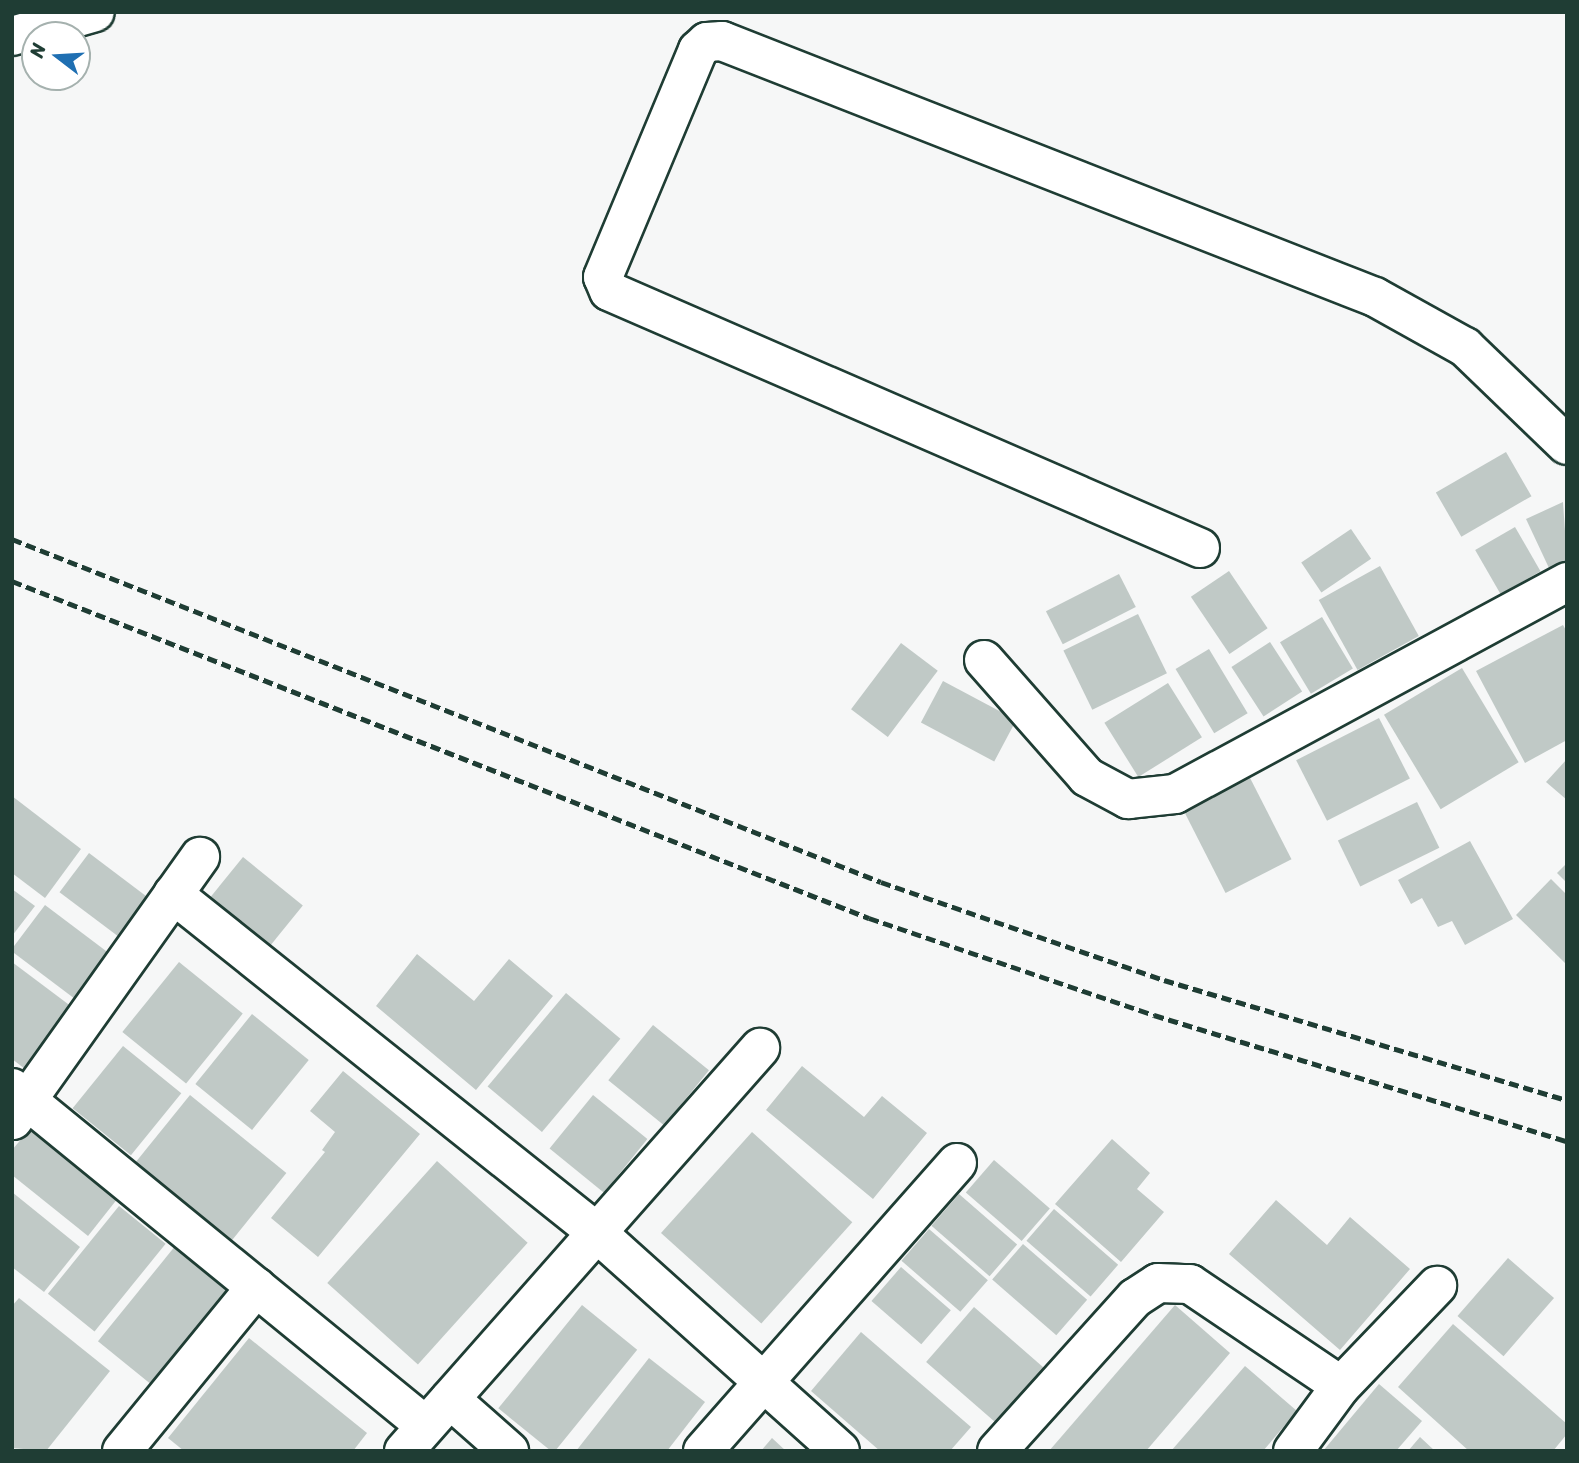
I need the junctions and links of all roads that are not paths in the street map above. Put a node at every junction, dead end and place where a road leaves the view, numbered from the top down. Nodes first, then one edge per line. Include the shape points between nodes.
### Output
1 (95, 12) edge
2 (12, 36) edge
3 (1567, 445) edge
4 (1200, 548) dead end
5 (1567, 582) edge
6 (984, 660) dead end
7 (200, 857) dead end
8 (173, 894) junction
9 (760, 1048) dead end
10 (18, 1103) edge
11 (957, 1163) dead end
12 (594, 1231) junction
13 (1437, 1286) dead end
14 (256, 1287) junction
15 (761, 1382) junction
16 (1341, 1386) junction
17 (427, 1425) edge
18 (122, 1451) edge
19 (509, 1451) edge
20 (703, 1451) edge
21 (840, 1451) edge
22 (997, 1451) edge
23 (1293, 1451) edge

1 - 2 street
3 - 4 street via 1465,347 1375,297 722,41 707,42 698,50 603,277 609,291
5 - 6 street via 1175,794 1128,799 1087,777
7 - 8 street
8 - 10 street
8 - 12 street
9 - 12 street
10 - 14 street
11 - 15 street
12 - 15 street
12 - 17 street
13 - 16 street
14 - 17 street
14 - 18 street
15 - 20 street
15 - 21 street
16 - 22 street via 1190,1284 1158,1283 1135,1298
16 - 23 street
17 - 19 street

